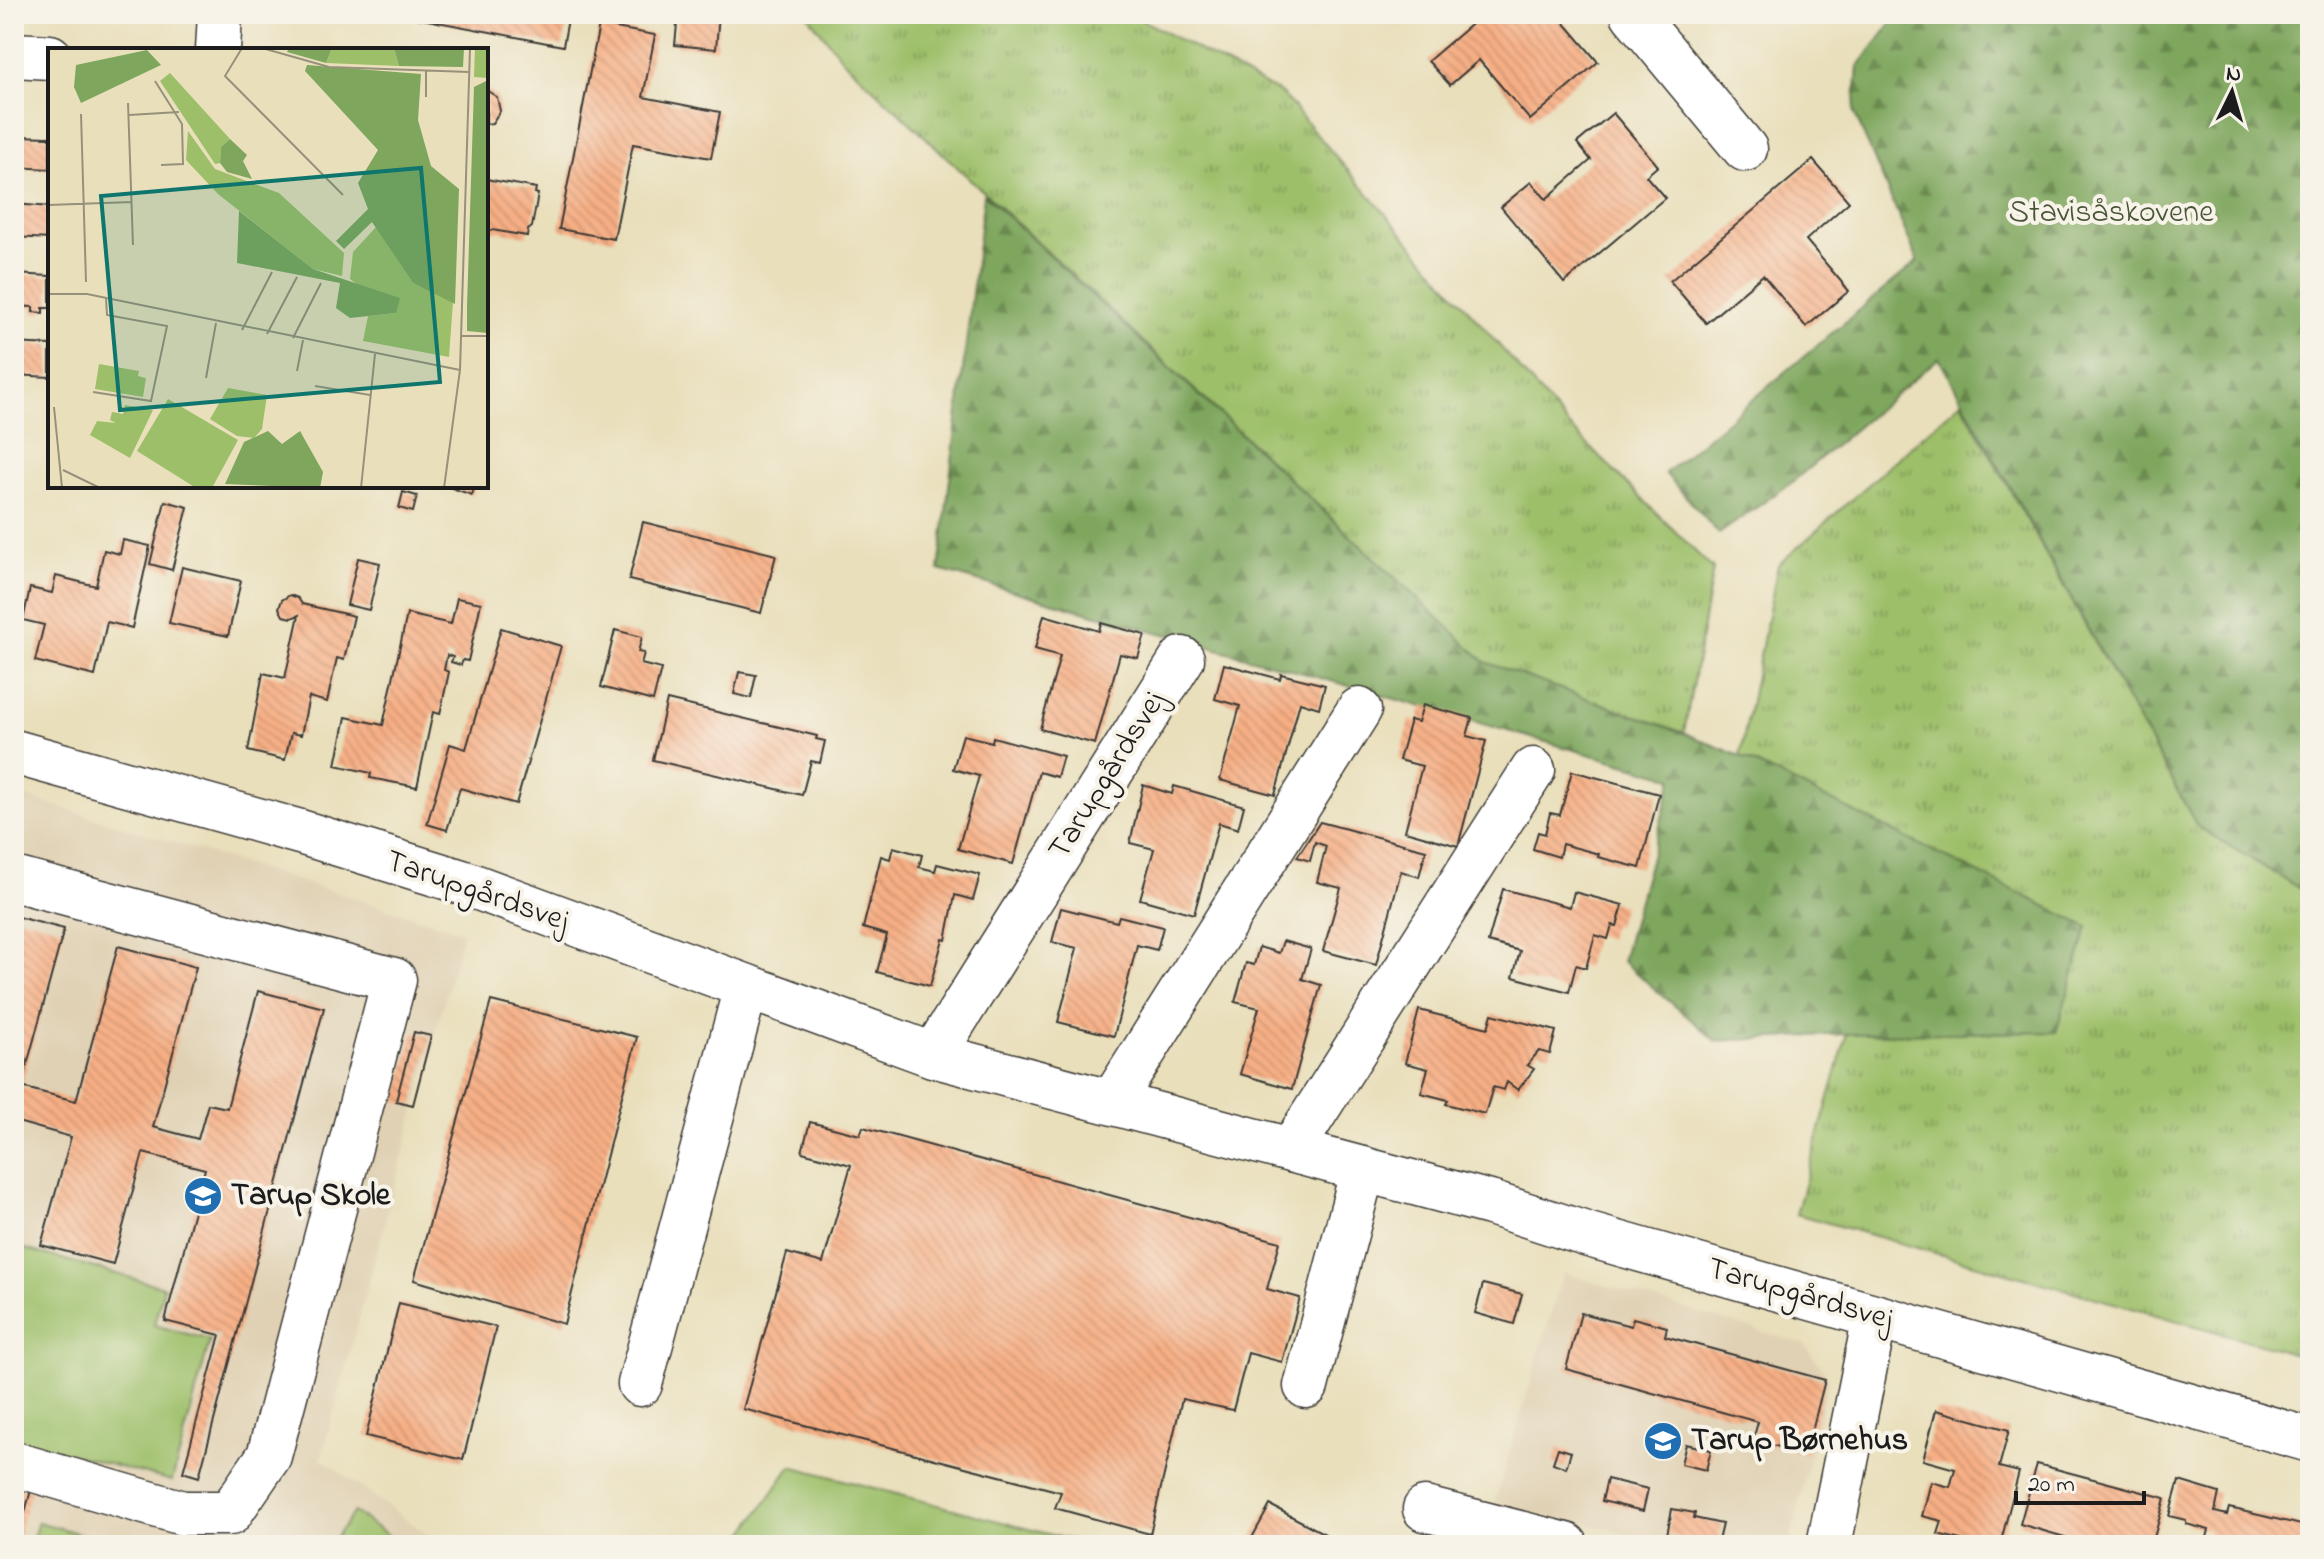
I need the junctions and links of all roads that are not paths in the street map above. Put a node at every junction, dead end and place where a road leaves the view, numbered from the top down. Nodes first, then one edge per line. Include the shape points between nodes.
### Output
1 (220, 14) edge
2 (1633, 14) edge
3 (218, 48) edge
4 (14, 55) edge
5 (48, 57) edge
6 (1745, 149) dead end
7 (1182, 659) dead end
8 (1359, 710) dead end
9 (14, 752) edge
10 (1533, 770) dead end
11 (14, 879) edge
12 (746, 987) junction
13 (933, 1055) junction
14 (1112, 1102) junction
15 (1291, 1150) junction
16 (1363, 1169) junction
17 (1875, 1317) junction
18 (640, 1384) dead end
19 (1306, 1386) dead end
20 (2310, 1440) edge
21 (14, 1464) edge
22 (1425, 1509) dead end
23 (1566, 1545) edge
24 (1829, 1545) edge

1 - 3 street
2 - 6 street
4 - 5 street
7 - 13 street, Tarupgårdsvej
8 - 14 street
9 - 12 street, Tarupgårdsvej via 465,883
10 - 15 street
11 - 21 street via 394,980 269,1456 230,1513 183,1513
12 - 13 street, Tarupgårdsvej
12 - 18 street
13 - 14 street, Tarupgårdsvej
14 - 15 street, Tarupgårdsvej
15 - 16 street, Tarupgårdsvej
16 - 17 street, Tarupgårdsvej
16 - 19 street
17 - 20 street, Tarupgårdsvej
17 - 24 street
22 - 23 street

